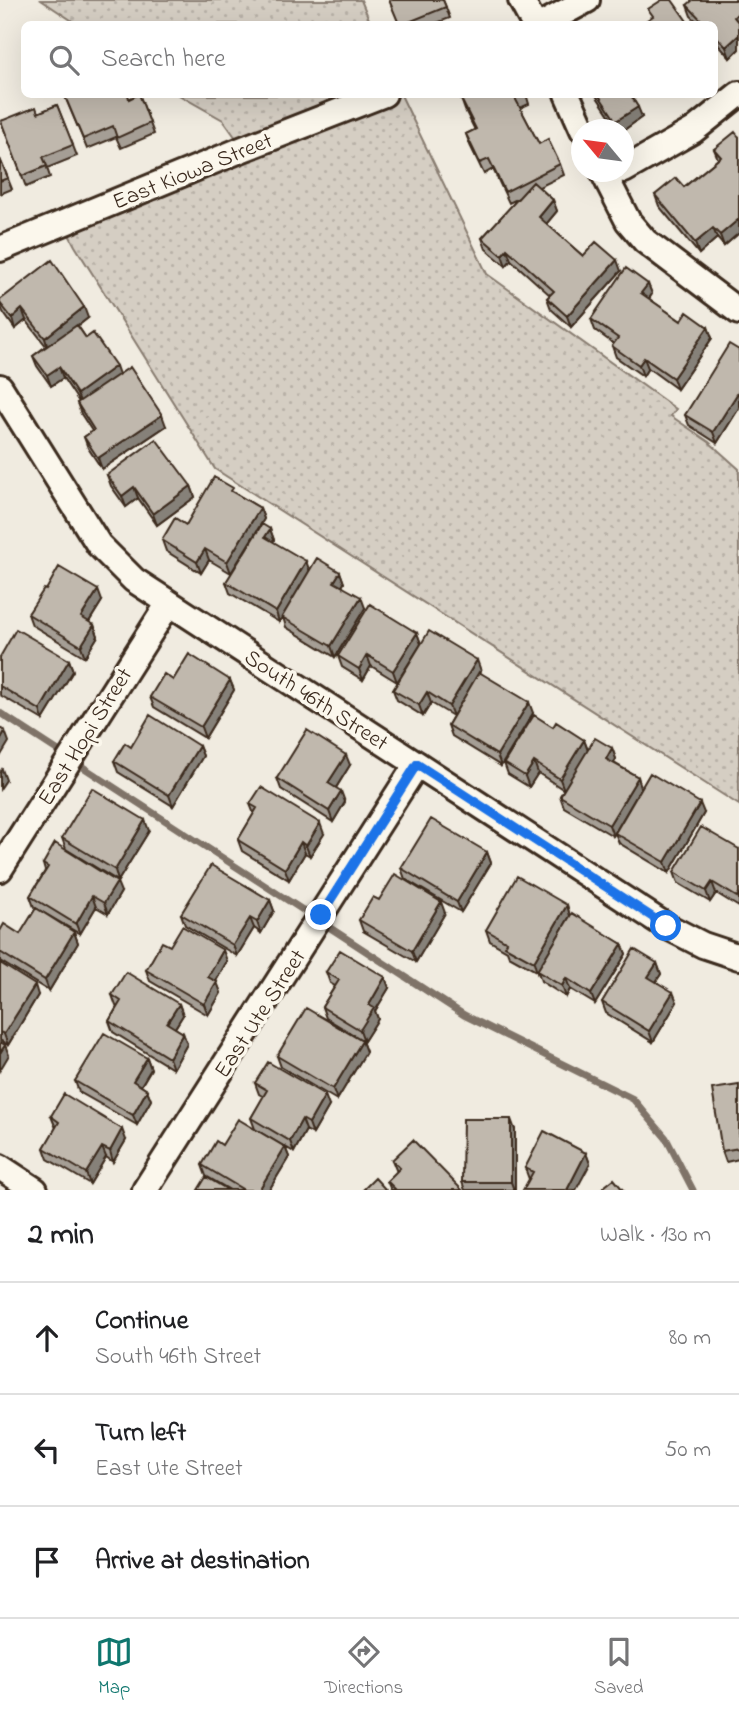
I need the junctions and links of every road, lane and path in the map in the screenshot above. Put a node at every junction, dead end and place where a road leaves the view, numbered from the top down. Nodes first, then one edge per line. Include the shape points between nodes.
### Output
1 (521, 0) edge
2 (587, 0) edge
3 (532, 21) edge
4 (548, 21) edge
5 (739, 94) edge
6 (374, 98) edge
7 (569, 98) edge
8 (578, 119) edge
9 (634, 162) edge
10 (617, 182) edge
11 (0, 249) edge
12 (739, 312) edge
13 (0, 387) edge
14 (169, 603) junction
15 (417, 764) junction
16 (0, 869) edge
17 (739, 957) edge
18 (0, 1167) edge
19 (35, 1190) edge
20 (145, 1190) edge

1 - 3 street
2 - 4 street
5 - 9 street via 694,130
6 - 11 street, East Kiowa Street
7 - 8 street
10 - 12 street via 628,221 645,241
13 - 14 street, South 46th Street via 99,545 134,580
14 - 15 street, South 46th Street
14 - 16 street, East Hopi Street
15 - 17 street, South 46th Street via 666,926
15 - 20 street, East Ute Street
18 - 19 street

